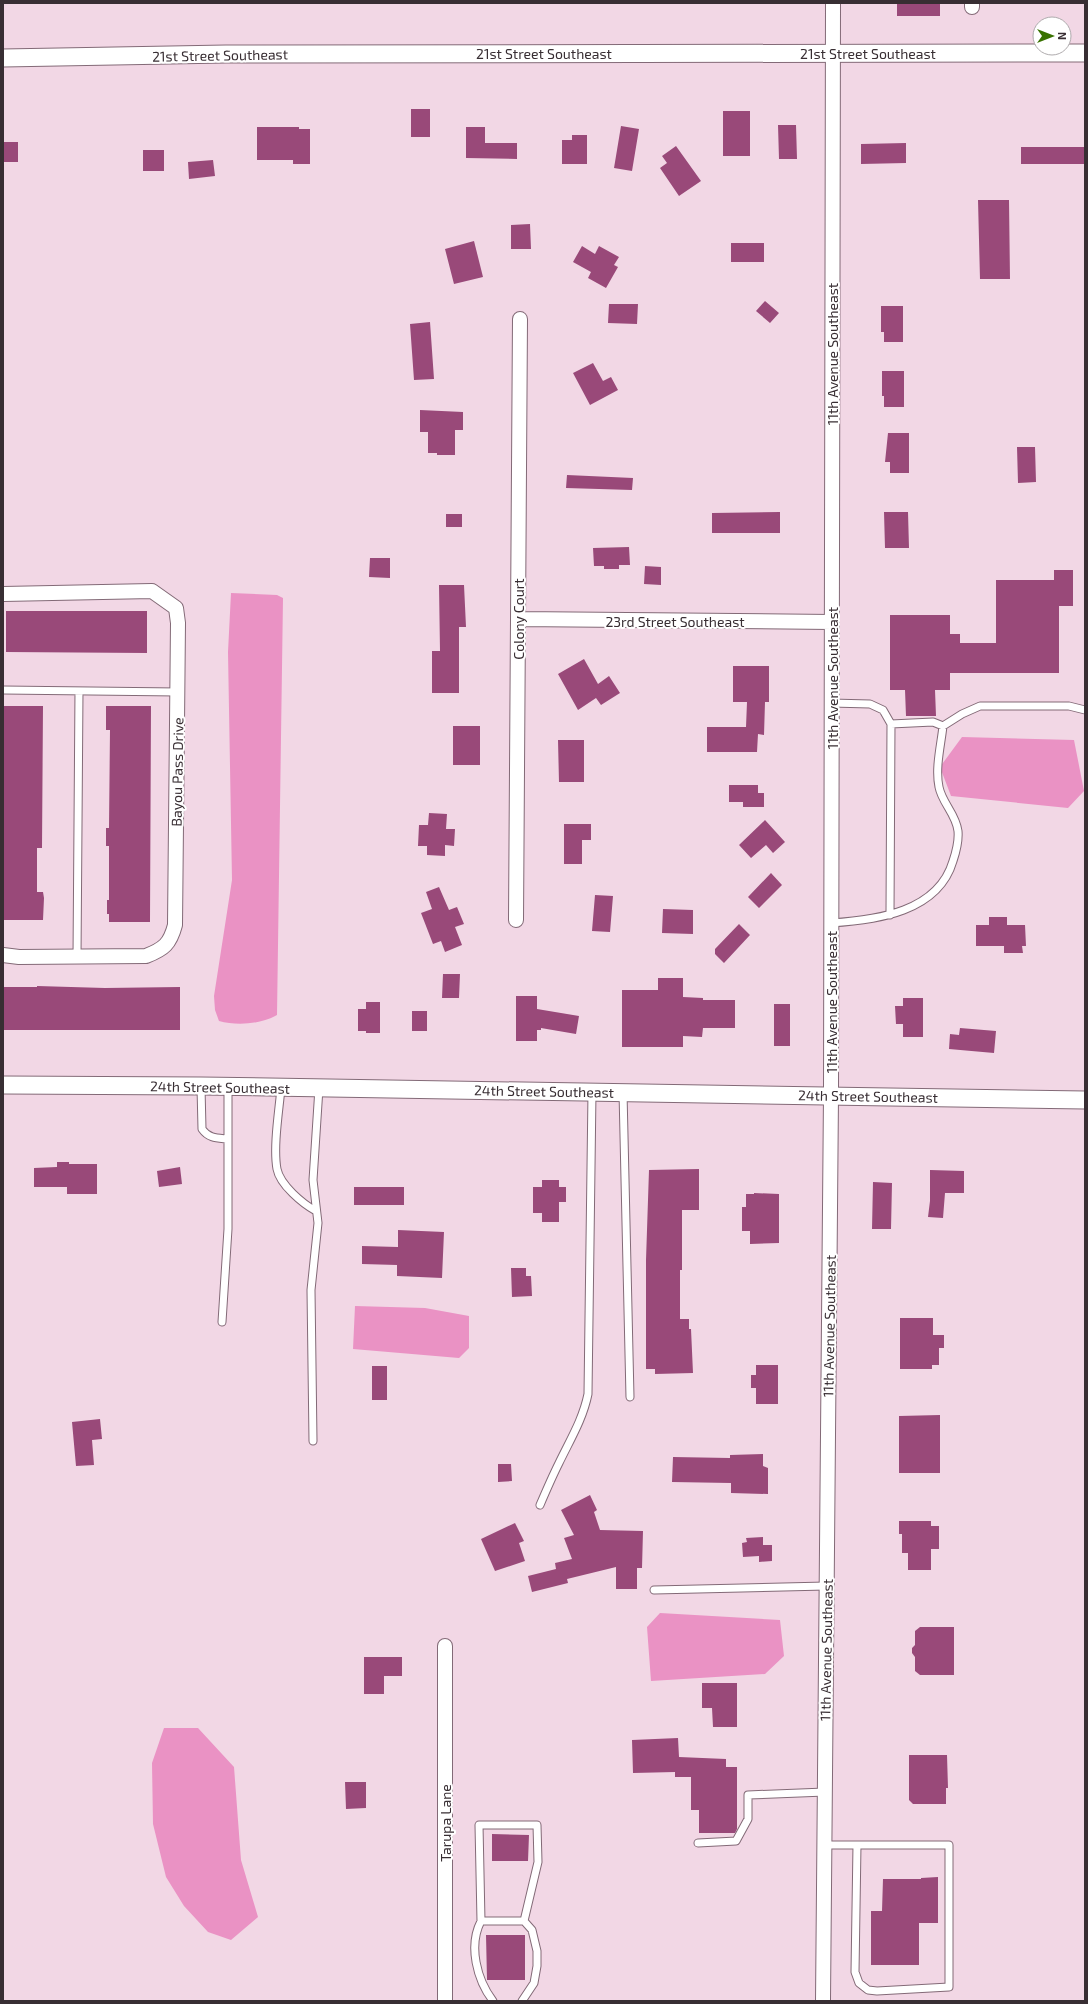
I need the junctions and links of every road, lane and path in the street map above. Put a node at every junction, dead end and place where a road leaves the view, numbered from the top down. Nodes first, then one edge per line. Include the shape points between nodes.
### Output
1 (833, 3) edge
2 (833, 52) junction
3 (1085, 52) edge
4 (3, 58) edge
5 (520, 319) dead end
6 (3, 594) edge
7 (518, 619) junction
8 (832, 622) junction
9 (3, 690) edge
10 (79, 691) junction
11 (178, 692) junction
12 (831, 703) junction
13 (1085, 710) edge
14 (891, 724) junction
15 (943, 726) junction
16 (890, 914) junction
17 (516, 920) dead end
18 (831, 923) junction
19 (3, 955) edge
20 (77, 957) junction
21 (3, 1086) edge
22 (201, 1086) junction
23 (228, 1087) junction
24 (281, 1088) junction
25 (319, 1088) junction
26 (592, 1092) junction
27 (623, 1092) junction
28 (831, 1095) junction
29 (1085, 1100) edge
30 (228, 1139) junction
31 (316, 1211) junction
32 (222, 1322) dead end
33 (630, 1397) dead end
34 (313, 1441) dead end
35 (540, 1505) dead end
36 (826, 1586) junction
37 (654, 1590) dead end
38 (445, 1646) dead end
39 (825, 1792) junction
40 (698, 1843) dead end
41 (824, 1845) junction
42 (857, 1845) junction
43 (481, 1921) junction
44 (524, 1921) junction
45 (445, 2001) edge
46 (493, 2001) edge
47 (522, 2001) edge
48 (823, 2001) edge

1 - 2 street, 11th Avenue Southeast
2 - 3 street, 21st Street Southeast
2 - 4 street, 21st Street Southeast via 226,54
2 - 8 street, 11th Avenue Southeast
5 - 7 street, Colony Court
6 - 11 street, Bayou Pass Drive via 152,591 176,608
7 - 8 street, 23rd Street Southeast
7 - 17 street, Colony Court
8 - 12 street, 11th Avenue Southeast
9 - 10 lane
10 - 11 lane
10 - 20 lane
11 - 20 street, Bayou Pass Drive via 176,925 172,937 161,950 146,956
12 - 14 lane via 870,704 883,710
12 - 18 street, 11th Avenue Southeast
13 - 15 lane via 1069,706 980,706
14 - 15 lane via 933,722
14 - 16 lane
15 - 16 lane via 939,787 952,812 958,831 956,852 950,873 940,887 929,897 904,911
16 - 18 lane via 860,921
18 - 28 street, 11th Avenue Southeast
19 - 20 street, Bayou Pass Drive via 19,958
21 - 22 street, 24th Street Southeast
22 - 23 street, 24th Street Southeast
22 - 30 lane via 202,1129 206,1135
23 - 24 street, 24th Street Southeast
23 - 30 lane
24 - 25 street, 24th Street Southeast
24 - 31 lane via 277,1170 286,1185 305,1205
25 - 26 street, 24th Street Southeast
25 - 31 lane via 313,1180
26 - 27 street, 24th Street Southeast
26 - 35 lane via 588,1394 577,1428
27 - 28 street, 24th Street Southeast
27 - 33 lane
28 - 29 street, 24th Street Southeast
28 - 36 street, 11th Avenue Southeast
30 - 32 lane via 228,1229
31 - 34 lane via 316,1253 311,1290
36 - 37 lane
36 - 39 street, 11th Avenue Southeast
38 - 45 street, Tarupa Lane
39 - 40 lane via 748,1795 748,1819 736,1841
39 - 41 street, 11th Avenue Southeast
41 - 42 lane
41 - 48 street, 11th Avenue Southeast
42 - 42 lane via 855,1972 859,1983 868,1990 877,1991 949,1987 949,1845
43 - 44 lane
43 - 44 lane via 479,1824 537,1825 538,1862
43 - 46 lane via 476,1930 477,1968 482,1983
44 - 47 lane via 532,1930 537,1951 537,1966 534,1983

